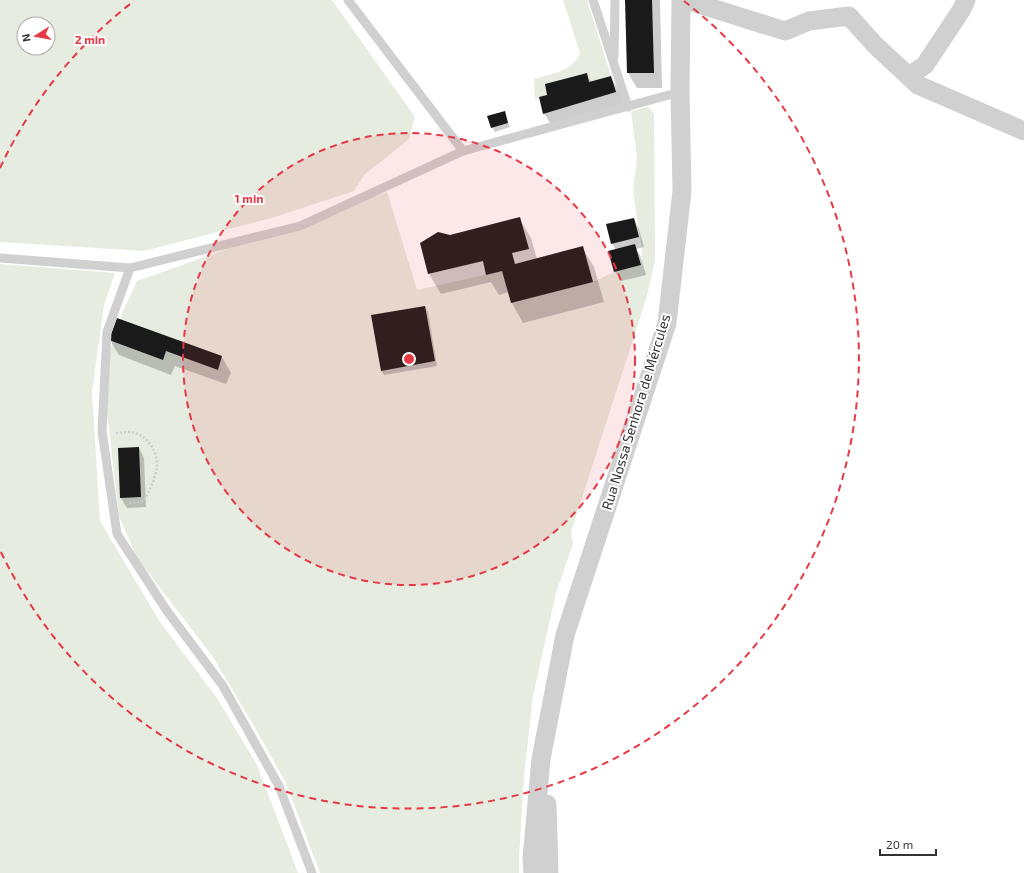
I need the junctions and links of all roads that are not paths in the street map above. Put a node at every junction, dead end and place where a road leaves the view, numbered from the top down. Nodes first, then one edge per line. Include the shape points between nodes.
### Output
1 (348, 0) edge
2 (593, 0) edge
3 (614, 0) edge
4 (681, 0) edge
5 (686, 0) edge
6 (966, 0) edge
7 (614, 64) junction
8 (909, 76) junction
9 (680, 92) junction
10 (628, 106) junction
11 (1024, 131) edge
12 (463, 151) junction
13 (0, 258) edge
14 (130, 268) junction
15 (548, 721) junction
16 (312, 873) edge
17 (533, 873) edge
18 (549, 873) edge

1 - 12 lane
2 - 7 lane
3 - 7 lane
4 - 9 street, Rua Nossa Senhora de Mércules
5 - 8 street via 785,31 809,20 849,16 875,45
6 - 8 street via 962,10 924,65
7 - 10 lane
8 - 11 street via 918,85
9 - 10 lane
9 - 15 street, Rua Nossa Senhora de Mércules via 682,191 667,324 565,635
10 - 12 lane
12 - 14 lane via 300,226
13 - 14 lane
14 - 16 lane via 107,332 102,431 116,534 167,610 223,686 279,786
15 - 17 street, Rua Nossa Senhora de Mércules via 541,759 532,858
15 - 18 street, Rua Nossa Senhora de Mércules

